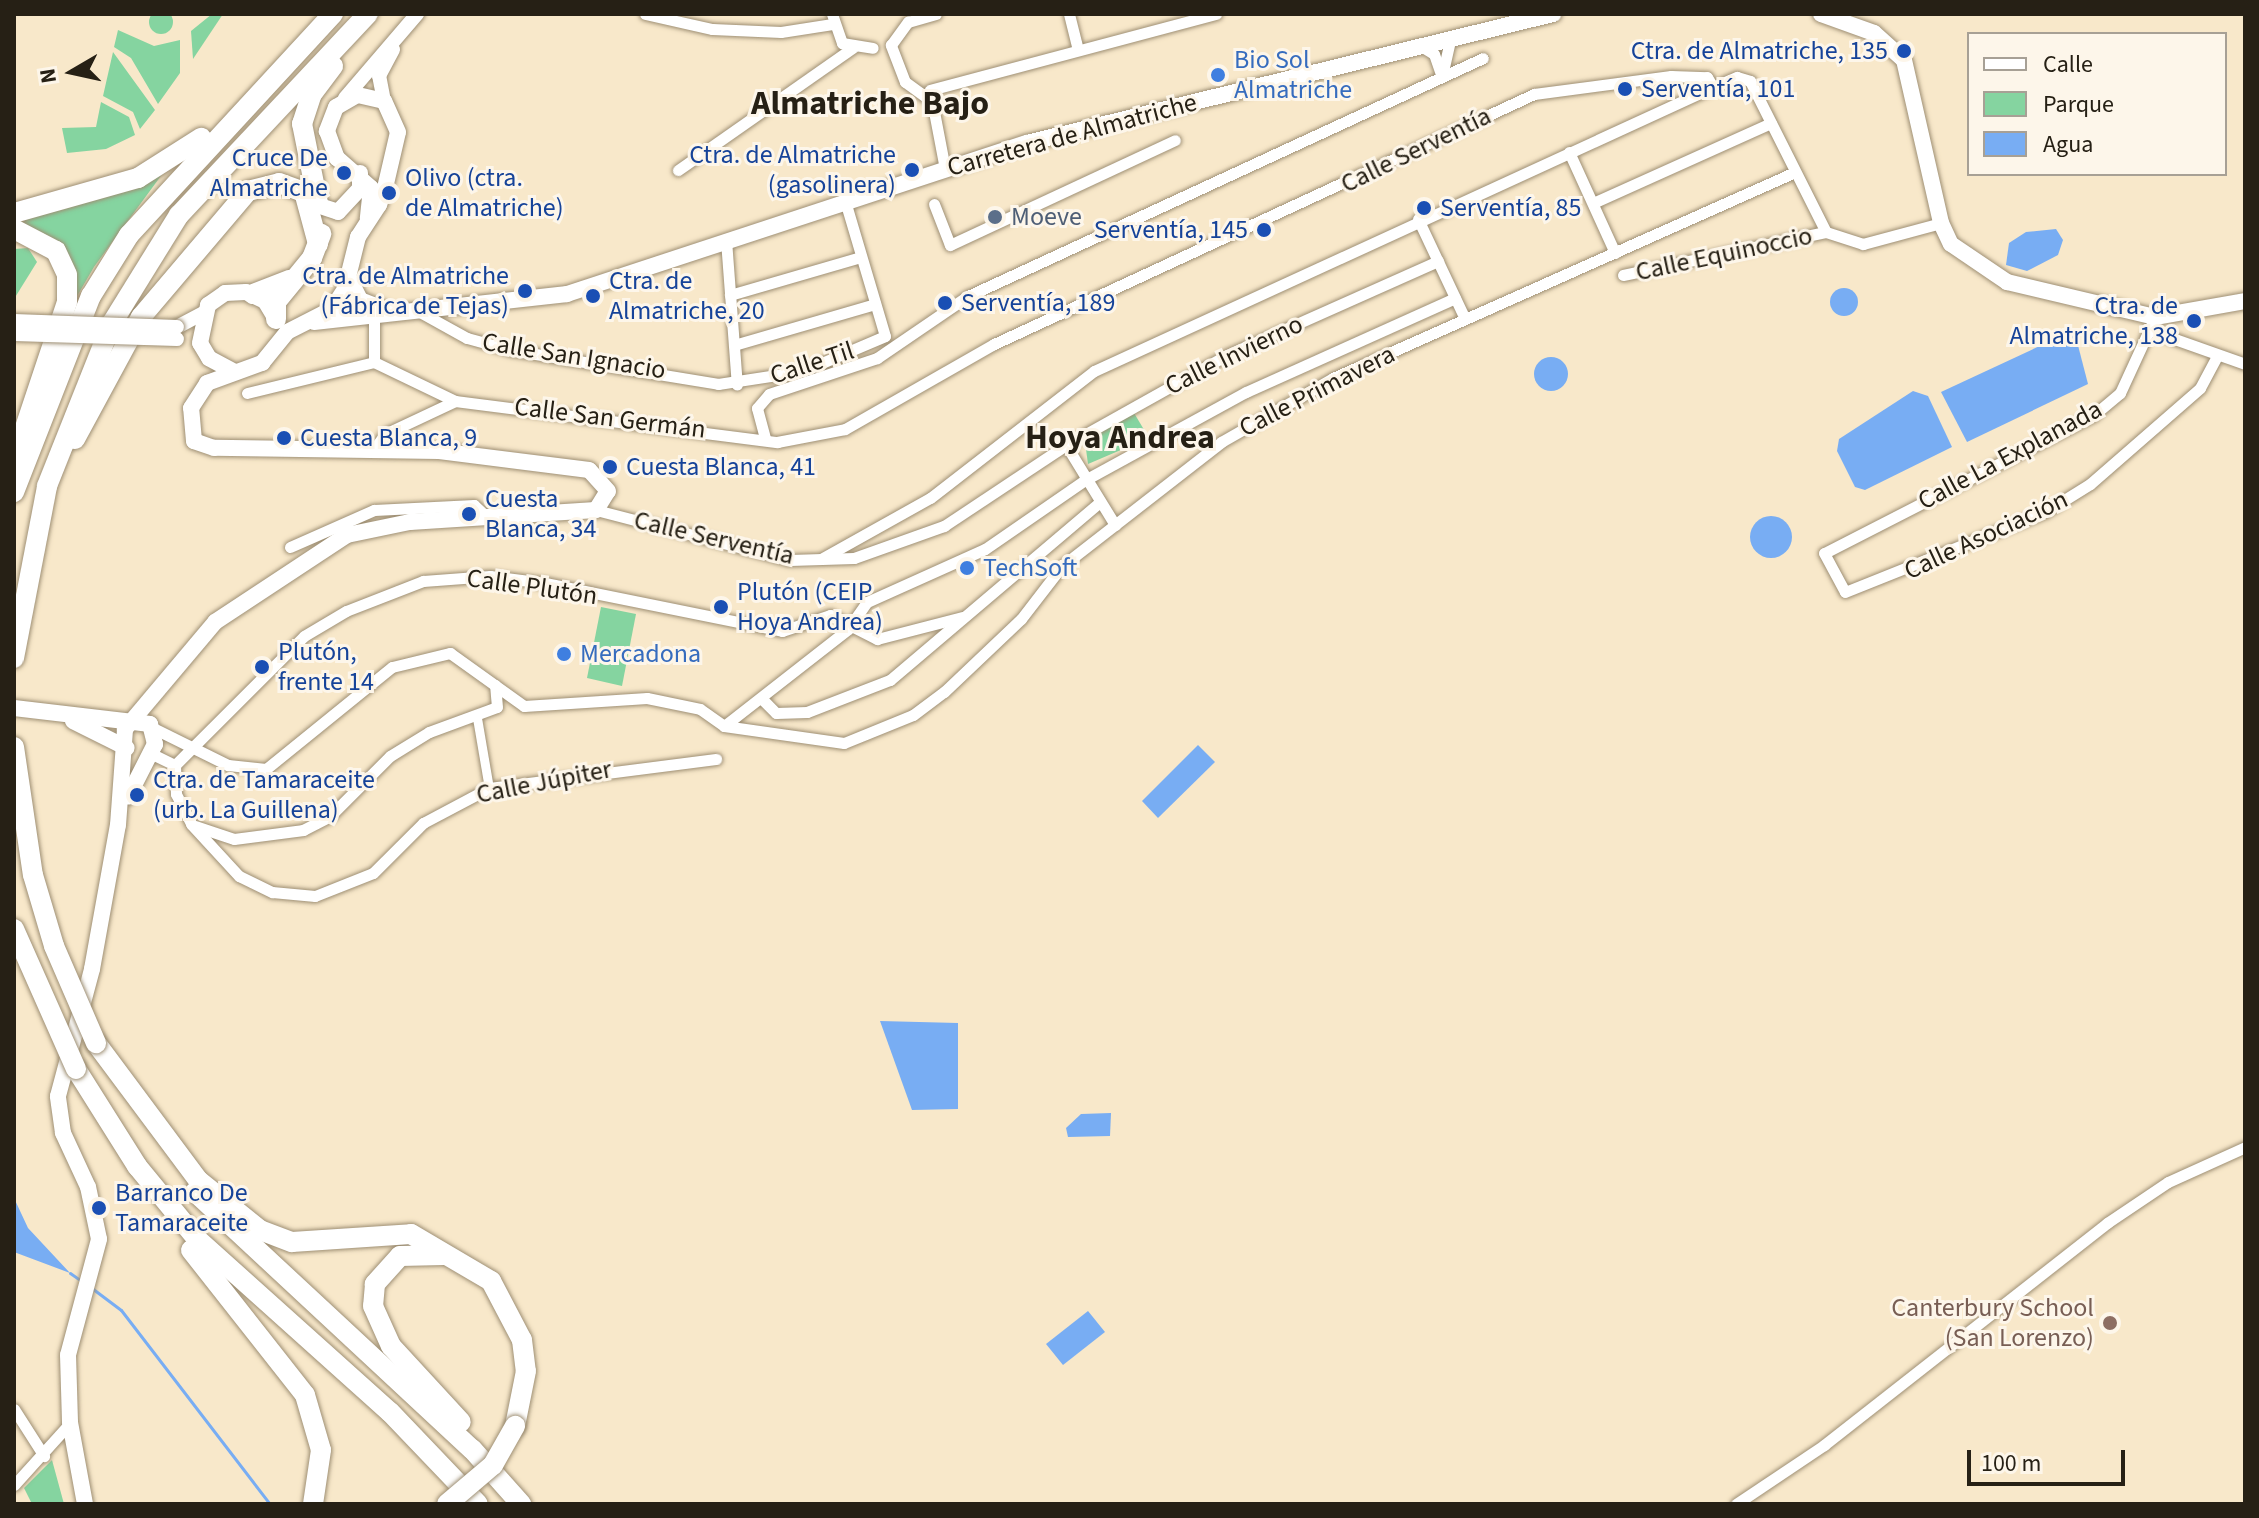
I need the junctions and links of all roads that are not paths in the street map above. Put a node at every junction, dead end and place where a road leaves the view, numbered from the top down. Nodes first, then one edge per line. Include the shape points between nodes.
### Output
1 (333, 14) edge
2 (368, 14) edge
3 (382, 14) edge
4 (417, 14) edge
5 (427, 14) edge
6 (645, 14) edge
7 (936, 14) edge
8 (1069, 14) edge
9 (1216, 14) edge
10 (1553, 14) edge
11 (1821, 14) edge
12 (832, 19) edge
13 (316, 32) junction
14 (1451, 36) junction
15 (1417, 43) junction
16 (852, 48) junction
17 (873, 48) dead end
18 (1078, 49) junction
19 (1483, 58) dead end
20 (1442, 77) junction
21 (1713, 87) junction
22 (345, 98) junction
23 (930, 100) junction
24 (384, 101) junction
25 (1771, 123) junction
26 (1175, 140) dead end
27 (1569, 152) junction
28 (945, 169) junction
29 (678, 170) dead end
30 (1795, 172) junction
31 (360, 173) junction
32 (845, 201) junction
33 (1593, 203) junction
34 (934, 204) dead end
35 (320, 206) junction
36 (14, 213) edge
37 (368, 219) junction
38 (1418, 219) junction
39 (1941, 223) junction
40 (14, 229) edge
41 (1826, 232) junction
42 (726, 240) junction
43 (318, 244) junction
44 (1615, 253) junction
45 (861, 257) junction
46 (1438, 261) junction
47 (1623, 275) dead end
48 (348, 276) junction
49 (290, 280) junction
50 (253, 294) junction
51 (730, 295) junction
52 (1455, 298) junction
53 (2245, 301) edge
54 (875, 304) junction
55 (411, 312) junction
56 (203, 313) junction
57 (374, 317) junction
58 (276, 319) junction
59 (1465, 319) junction
60 (14, 321) edge
61 (314, 322) junction
62 (2154, 324) junction
63 (177, 333) junction
64 (14, 334) edge
65 (734, 345) junction
66 (202, 346) junction
67 (273, 350) junction
68 (2216, 358) junction
69 (374, 362) junction
70 (2245, 364) edge
71 (233, 371) junction
72 (207, 383) junction
73 (737, 385) junction
74 (247, 393) dead end
75 (455, 401) junction
76 (765, 438) junction
77 (377, 445) junction
78 (1066, 445) junction
79 (14, 460) edge
80 (1085, 480) junction
81 (14, 492) edge
82 (1100, 502) junction
83 (596, 510) junction
84 (488, 518) junction
85 (1115, 525) junction
86 (290, 547) dead end
87 (821, 559) junction
88 (1845, 592) joint
89 (962, 617) junction
90 (848, 629) junction
91 (14, 658) edge
92 (174, 675) junction
93 (492, 680) junction
94 (764, 701) junction
95 (14, 708) edge
96 (42, 710) junction
97 (477, 718) junction
98 (133, 722) junction
99 (724, 726) junction
100 (153, 728) junction
101 (124, 743) junction
102 (14, 747) edge
103 (193, 748) junction
104 (148, 752) junction
105 (716, 759) dead end
106 (175, 765) junction
107 (489, 788) junction
108 (191, 824) junction
109 (118, 825) junction
110 (14, 929) edge
111 (139, 1105) junction
112 (102, 1124) junction
113 (2245, 1147) edge
114 (477, 1269) junction
115 (14, 1409) edge
116 (70, 1422) junction
117 (44, 1456) junction
118 (79, 1476) junction
119 (14, 1485) edge
120 (79, 1504) edge
121 (85, 1504) edge
122 (313, 1504) edge
123 (447, 1504) edge
124 (478, 1504) edge
125 (521, 1504) edge
126 (531, 1504) edge
127 (1736, 1504) edge

1 - 13 highway
2 - 91 highway via 179,215 112,323 51,472
3 - 35 highway via 312,94 302,149
4 - 22 street
5 - 24 street via 386,60 379,76
6 - 12 street via 712,29 781,32
7 - 23 street via 908,22 891,45 905,82
8 - 18 street
9 - 18 street
10 - 14 main road, Carretera de Almatriche
11 - 39 main road via 1874,33 1904,60
12 - 16 street
13 - 36 highway via 170,161 115,187
13 - 81 highway via 129,235 91,296
14 - 15 main road, Carretera de Almatriche
14 - 20 street
15 - 20 street via 1434,54
15 - 28 main road, Carretera de Almatriche
16 - 17 street
16 - 29 street
18 - 23 street via 930,90
19 - 20 street, Calle Serventía
20 - 76 street, Calle Serventía via 968,296 877,358 769,394 757,408
21 - 25 street via 1737,77 1750,81
21 - 27 street, Calle Serventía
21 - 76 street, Calle Serventía via 1707,77 1671,76 1534,94 994,344 879,414 797,440
22 - 24 main road
22 - 31 main road via 330,117 329,146
23 - 28 street
24 - 37 main road via 398,132 385,188
25 - 30 street
25 - 33 street
26 - 34 street via 950,245
27 - 33 street
27 - 38 street, Calle Serventía
28 - 32 main road, Carretera de Almatriche
30 - 41 street
30 - 44 street, Calle Primavera
31 - 35 main road via 360,188 338,212
31 - 37 main road via 374,199
32 - 42 main road, Carretera de Almatriche
32 - 45 street
33 - 44 street
35 - 43 highway
37 - 48 main road
38 - 46 street
38 - 87 street, Calle Serventía via 1094,371 930,498
39 - 41 street via 1863,244
39 - 62 main road via 1951,244 2007,282
40 - 79 highway via 56,251 67,275 67,302
41 - 47 street, Calle Equinoccio
42 - 51 street
42 - 55 main road, Carretera de Almatriche via 567,294
43 - 49 highway
43 - 91 highway via 304,192 263,185 235,202 141,317 82,421
44 - 59 street, Calle Primavera
45 - 51 street
45 - 54 street
46 - 52 street
46 - 78 street, Calle Invierno via 1227,355
48 - 55 main road via 377,310
48 - 61 main road via 332,309
49 - 50 highway
49 - 58 highway via 276,302
50 - 56 main road via 225,293
50 - 58 main road
51 - 65 street
52 - 59 street
52 - 80 street via 1246,392
53 - 62 main road
54 - 65 street
54 - 73 street, Calle Til via 885,336 803,371
55 - 57 main road, Carretera de Almatriche
55 - 73 street, Calle San Ignacio via 467,338 511,350
56 - 63 street
56 - 66 main road
57 - 61 main road, Carretera de Almatriche
57 - 69 street
58 - 61 main road, Carretera de Almatriche
58 - 67 main road
59 - 85 street, Calle Primavera via 1264,416
60 - 63 street, bridge
61 - 67 main road via 287,332
62 - 68 street
62 - 88 street, Calle La Explanada via 2120,393 2094,415 1824,553
63 - 64 street, bridge
63 - 66 street
65 - 73 street
66 - 71 main road
66 - 72 main road
67 - 71 main road via 254,368
68 - 70 street
68 - 88 street, Calle Asociación via 2200,388 2090,484 2045,512
69 - 74 street
69 - 75 street, Calle San Germán
71 - 72 main road
72 - 77 main road via 189,426 203,447
75 - 76 street, Calle San Germán
75 - 77 street via 385,434
77 - 83 main road via 589,470 608,491
78 - 80 street
78 - 87 street, Calle Invierno via 944,526 854,558
80 - 82 street
80 - 90 street via 985,549 867,602
82 - 85 street
82 - 89 street
83 - 84 main road
83 - 87 street, Calle Serventía via 744,550
84 - 86 street via 474,505 374,510
84 - 92 main road via 374,526 347,535 244,598
85 - 99 street, Calle Primavera via 1062,566 1021,619 913,715 844,743
89 - 90 street via 877,639
89 - 94 street via 890,680 807,712 776,713
90 - 94 street
90 - 103 street, Calle Plutón via 830,615 782,631 743,626 490,576 423,581 346,611 304,636
92 - 98 main road
92 - 100 main road
93 - 97 street via 500,692 497,707
93 - 99 street via 524,706 647,698 700,709
93 - 103 street via 462,656 427,654 350,694 289,757 266,769 228,765
94 - 99 street
95 - 96 main road
96 - 98 main road
96 - 101 main road
97 - 107 street
97 - 108 street via 429,732 390,756 330,816 303,830 234,839
98 - 100 main road
98 - 101 main road
100 - 103 street
100 - 104 main road
101 - 104 main road
101 - 109 main road
102 - 111 highway, bridge via 33,875 54,946 96,1043
103 - 106 street, Calle Plutón
104 - 106 street
104 - 109 main road
105 - 107 street, Calle Júpiter
106 - 108 street via 176,794
107 - 108 street, Calle Júpiter via 423,823 373,873 315,896 272,892 239,876
109 - 116 main road via 58,1096 63,1133 95,1211 96,1265 77,1310 68,1355
110 - 112 highway, bridge
111 - 114 highway via 198,1180 273,1237 301,1242 411,1234
111 - 125 highway via 227,1228 405,1386
112 - 122 highway via 305,1395 321,1450
112 - 124 highway via 218,1261 390,1412
113 - 127 street via 2168,1182 1949,1343 1824,1445
114 - 123 highway, bridge via 511,1310 526,1371 515,1426 493,1465
114 - 126 highway via 433,1252 400,1256 375,1284 373,1306 391,1346
115 - 117 street
116 - 117 street
116 - 118 main road
117 - 119 street
118 - 120 main road
118 - 121 main road

